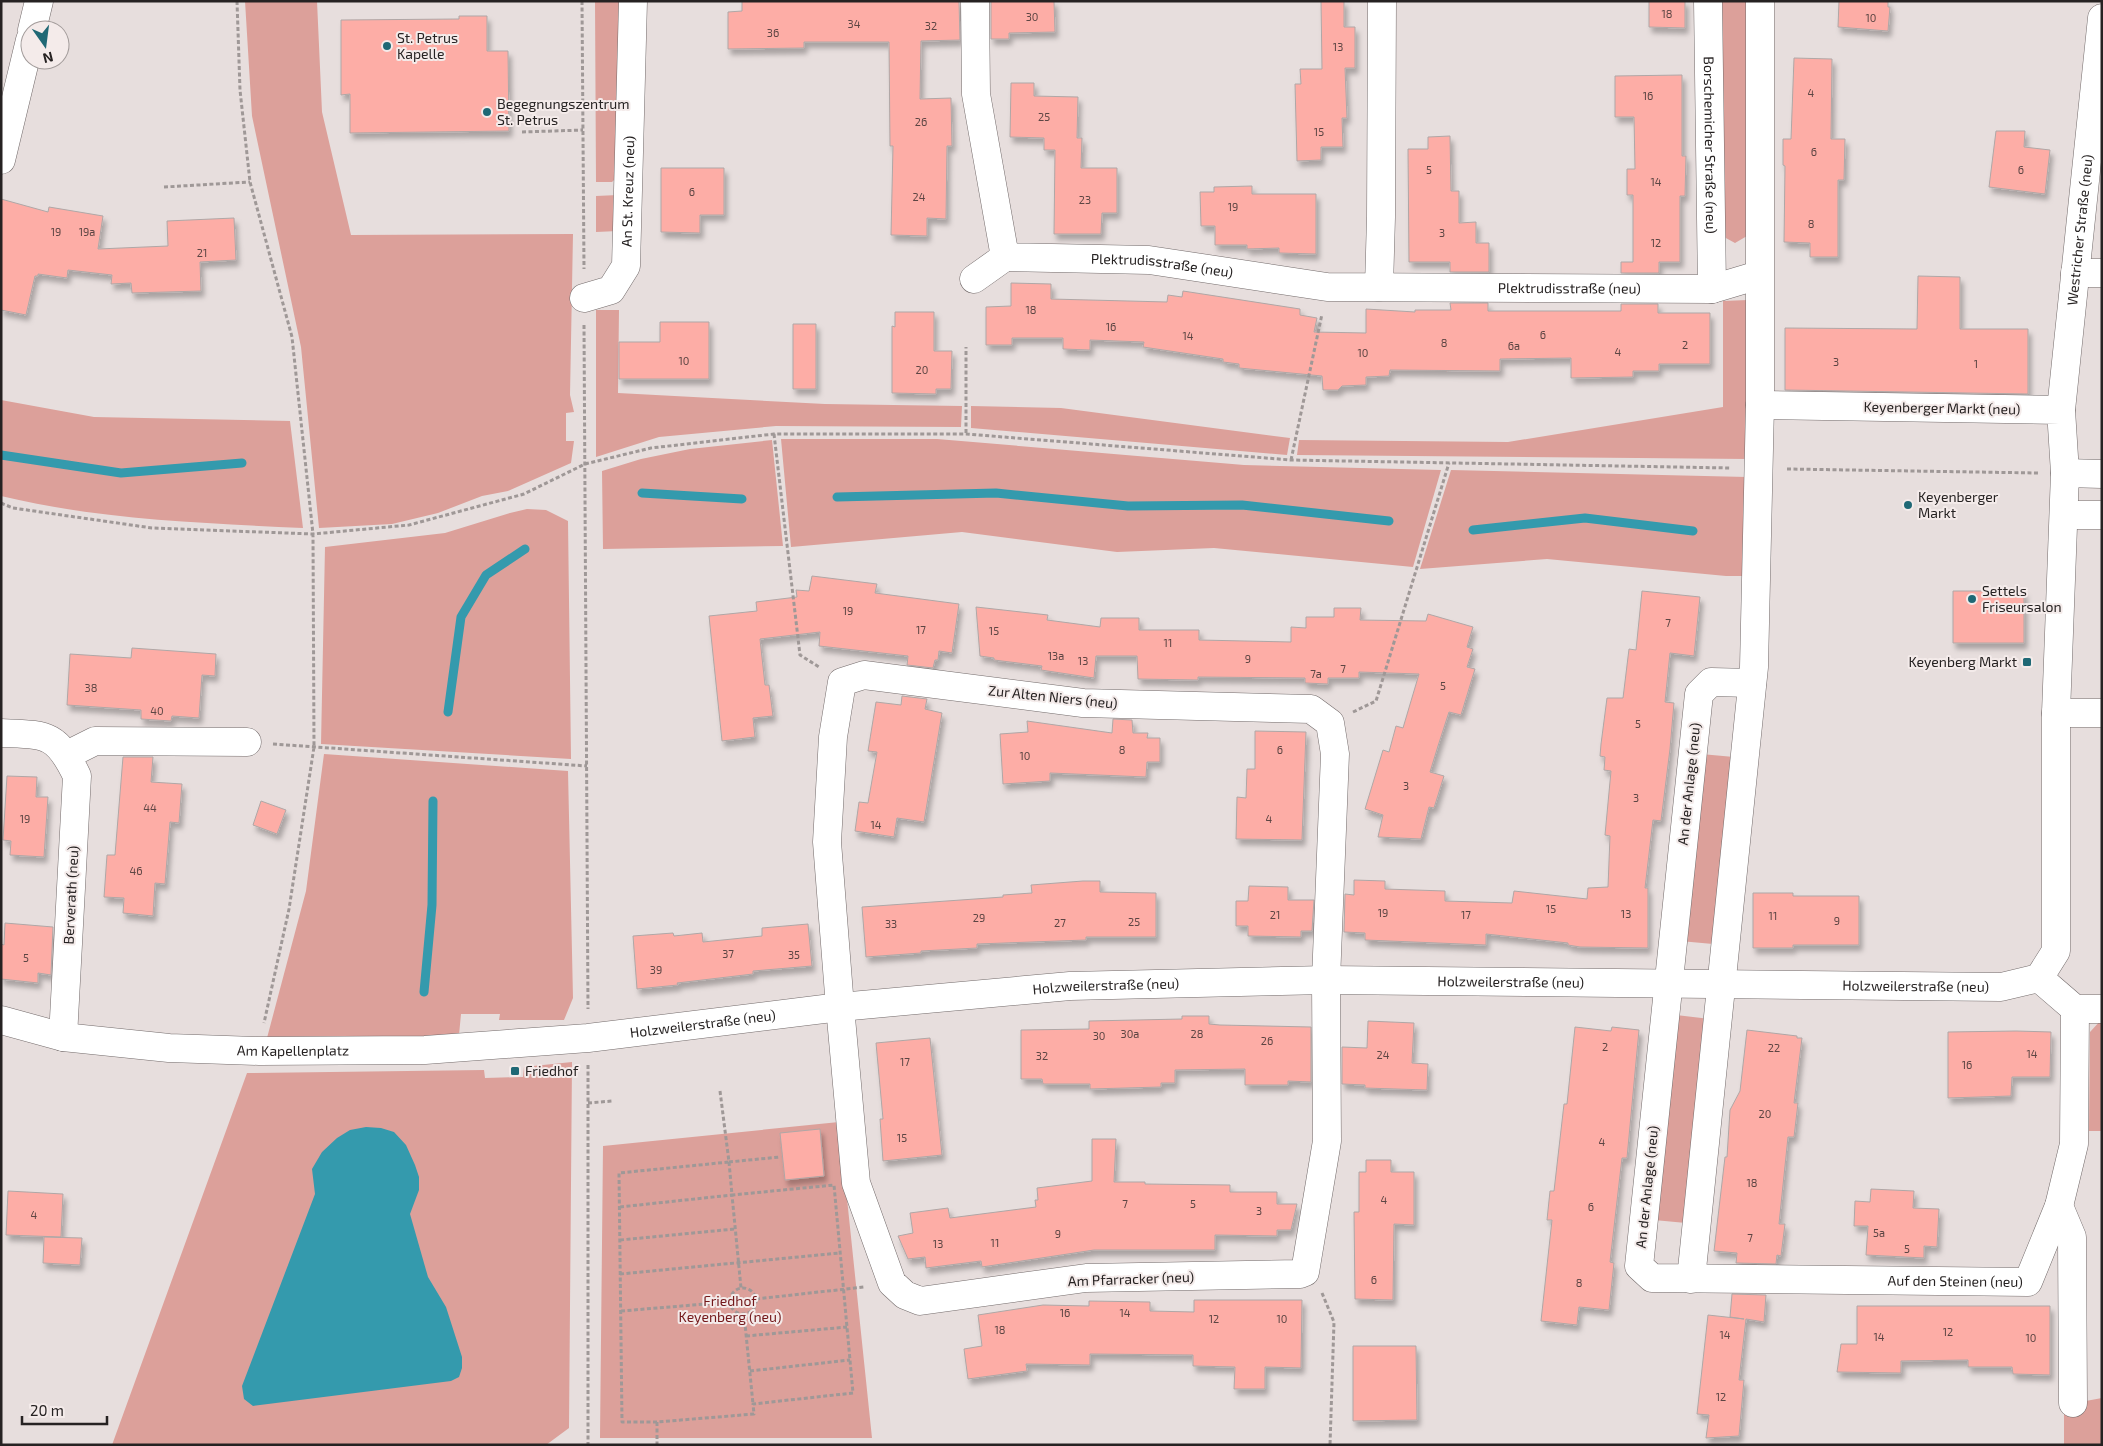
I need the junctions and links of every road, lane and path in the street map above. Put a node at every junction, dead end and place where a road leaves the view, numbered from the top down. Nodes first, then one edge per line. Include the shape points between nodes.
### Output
1 (39, 1) edge
2 (237, 1) edge
3 (582, 1) edge
4 (632, 1) edge
5 (974, 1) edge
6 (1382, 1) edge
7 (1708, 1) edge
8 (1760, 1) edge
9 (2102, 18) edge
10 (34, 20) edge
11 (23, 70) edge
12 (582, 130) junction
13 (522, 132) dead end
14 (1, 160) edge
15 (250, 182) junction
16 (164, 187) dead end
17 (1005, 257) junction
18 (2089, 273) edge
19 (1759, 275) junction
20 (974, 279) dead end
21 (1327, 287) junction
22 (1379, 287) junction
23 (1712, 289) junction
24 (584, 298) junction
25 (966, 347) dead end
26 (1760, 405) junction
27 (2061, 410) junction
28 (774, 434) junction
29 (966, 434) junction
30 (1291, 460) junction
31 (1449, 463) junction
32 (585, 464) junction
33 (1758, 468) junction
34 (2065, 473) junction
35 (2102, 474) edge
36 (1, 503) edge
37 (2064, 515) junction
38 (2102, 515) edge
39 (313, 534) junction
40 (1753, 675) junction
41 (842, 682) junction
42 (2056, 713) junction
43 (2102, 714) edge
44 (1330, 723) junction
45 (1, 733) edge
46 (247, 742) joint
47 (314, 747) junction
48 (67, 755) junction
49 (587, 766) junction
50 (2039, 978) junction
51 (1326, 980) junction
52 (1668, 985) junction
53 (1720, 985) junction
54 (840, 1007) junction
55 (2075, 1009) junction
56 (2102, 1009) edge
57 (1, 1020) edge
58 (63, 1037) junction
59 (588, 1038) junction
60 (259, 1051) junction
61 (720, 1091) dead end
62 (612, 1101) dead end
63 (588, 1103) junction
64 (780, 1157) dead end
65 (729, 1162) junction
66 (732, 1195) junction
67 (2059, 1206) junction
68 (620, 1207) junction
69 (735, 1228) junction
70 (620, 1240) junction
71 (840, 1253) junction
72 (739, 1263) junction
73 (620, 1274) junction
74 (1691, 1279) junction
75 (892, 1283) junction
76 (741, 1288) junction
77 (844, 1289) junction
78 (756, 1299) junction
79 (730, 1302) junction
80 (621, 1311) junction
81 (744, 1314) junction
82 (1334, 1322) dead end
83 (847, 1326) junction
84 (746, 1336) junction
85 (850, 1360) junction
86 (750, 1371) junction
87 (2073, 1403) dead end
88 (753, 1404) junction
89 (656, 1422) junction
90 (588, 1445) edge
91 (657, 1445) edge
92 (1330, 1445) edge

1 - 10 street
2 - 15 path via 240,90
3 - 12 path
4 - 24 street, An St. Kreuz (neu) via 626,266 611,290
5 - 17 street via 976,94
6 - 22 street
7 - 23 street, Borschemicher Straße (neu)
8 - 19 street
9 - 18 street, Westricher Straße (neu)
11 - 14 street
12 - 13 path
12 - 24 path
15 - 16 path
15 - 39 path via 292,338
17 - 20 street
17 - 21 street, Plektrudisstraße (neu) via 1149,260
18 - 27 street, Westricher Straße (neu)
19 - 23 street, Plektrudisstraße (neu)
19 - 26 street
21 - 22 street, Plektrudisstraße (neu)
21 - 30 path
22 - 23 street, Plektrudisstraße (neu)
24 - 32 path
25 - 29 path
26 - 27 street, Keyenberger Markt (neu)
26 - 33 street
27 - 34 street
28 - 29 path
28 - 32 path via 651,448
28 - 41 path via 800,655
29 - 30 path
30 - 31 path
31 - 33 path
31 - 44 path via 1376,701
32 - 39 path via 524,494 409,525
32 - 49 path
33 - 34 path
33 - 40 street
34 - 35 street
34 - 37 street
36 - 39 path via 13,508 152,528
37 - 38 street
37 - 42 street
39 - 47 path
40 - 52 street, An der Anlage (neu) via 1711,682 1699,694
40 - 53 street
41 - 44 street, Zur Alten Niers (neu) via 864,675 1083,703 1311,709
41 - 54 street via 833,737 827,842
42 - 43 street
42 - 50 street via 2056,951
44 - 51 street via 1335,754
45 - 48 street, Berverath (neu) via 41,735 57,744
46 - 47 path
46 - 48 street via 95,741
47 - 49 path
47 - 60 path via 289,908
48 - 58 street, Berverath (neu) via 77,776
49 - 59 path
50 - 53 street, Holzweilerstraße (neu) via 2000,987
50 - 55 street
51 - 52 street, Holzweilerstraße (neu)
51 - 54 street, Holzweilerstraße (neu) via 1070,986
51 - 75 street, Am Pfarracker (neu) via 1328,1141 1305,1272 1086,1278 920,1300 905,1295
52 - 53 street, Holzweilerstraße (neu)
52 - 74 street, An der Anlage (neu) via 1640,1266 1652,1278
53 - 74 street
54 - 59 street, Holzweilerstraße (neu)
54 - 75 street via 856,1183
55 - 56 street
55 - 67 street, Auf den Steinen (neu) via 2074,1144
57 - 58 street, Am Kapellenplatz
58 - 60 street, Am Kapellenplatz via 169,1048
59 - 60 street, Am Kapellenplatz via 425,1050
59 - 63 path
61 - 65 path
62 - 63 path
63 - 90 path
64 - 65 path
65 - 66 path
65 - 68 path via 619,1173
66 - 68 path
66 - 69 path
66 - 71 path via 834,1185
67 - 74 street, Auf den Steinen (neu) via 2028,1282
67 - 87 street via 2072,1237
68 - 70 path
69 - 70 path
69 - 72 path
70 - 73 path
71 - 72 path
71 - 77 path
72 - 73 path
72 - 76 path
73 - 80 path
75 - 77 path
76 - 78 path via 748,1288
76 - 79 path via 731,1295
77 - 78 path
77 - 83 path
78 - 81 path via 750,1311
79 - 80 path
79 - 81 path via 732,1308
80 - 89 path via 622,1422
81 - 84 path
82 - 92 path
83 - 84 path
83 - 85 path
84 - 86 path
85 - 86 path
85 - 88 path via 853,1393
86 - 88 path
88 - 89 path via 754,1414
89 - 91 path

